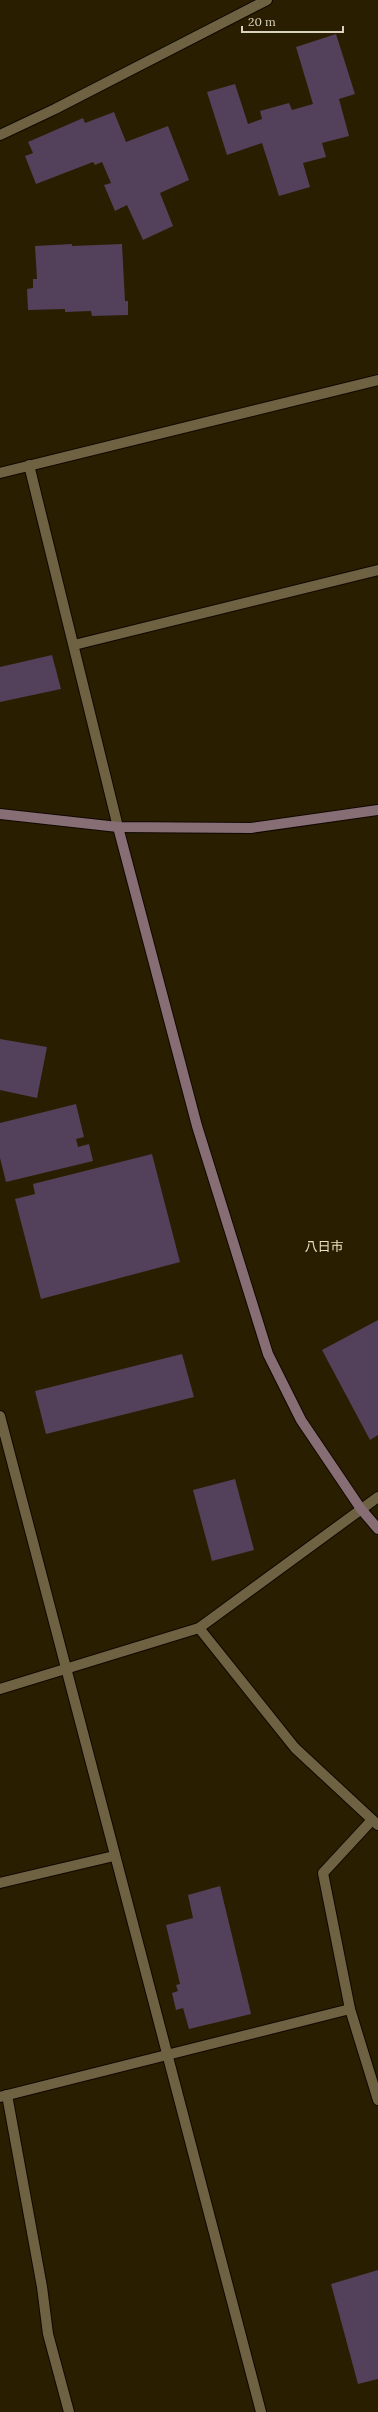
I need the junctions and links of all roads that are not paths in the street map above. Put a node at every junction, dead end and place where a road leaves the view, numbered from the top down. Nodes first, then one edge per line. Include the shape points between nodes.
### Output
1 (267, 0) edge
2 (0, 135) edge
3 (378, 380) edge
4 (29, 465) junction
5 (0, 473) edge
6 (378, 570) edge
7 (74, 644) junction
8 (378, 810) edge
9 (0, 814) edge
10 (118, 826) junction
11 (0, 1416) edge
12 (378, 1497) edge
13 (362, 1509) junction
14 (378, 1528) edge
15 (199, 1628) junction
16 (65, 1670) junction
17 (0, 1689) edge
18 (375, 1823) edge
19 (114, 1856) junction
20 (0, 1883) edge
21 (350, 2009) junction
22 (167, 2056) junction
23 (4, 2096) edge
24 (378, 2100) edge
25 (69, 2412) edge
26 (261, 2412) edge

1 - 2 street
3 - 4 street
4 - 5 street
4 - 7 street
6 - 7 street
7 - 10 street
8 - 10 street via 251,828
9 - 10 street
10 - 13 street via 197,1126 268,1354 301,1420
11 - 16 street
12 - 13 street
13 - 14 street
13 - 15 street
15 - 16 street
15 - 18 street via 295,1748
16 - 17 street
16 - 19 street
18 - 21 street via 323,1873
19 - 20 street
19 - 22 street
21 - 22 street
21 - 24 street
22 - 23 street
22 - 26 street
23 - 25 street via 42,2287 48,2334

